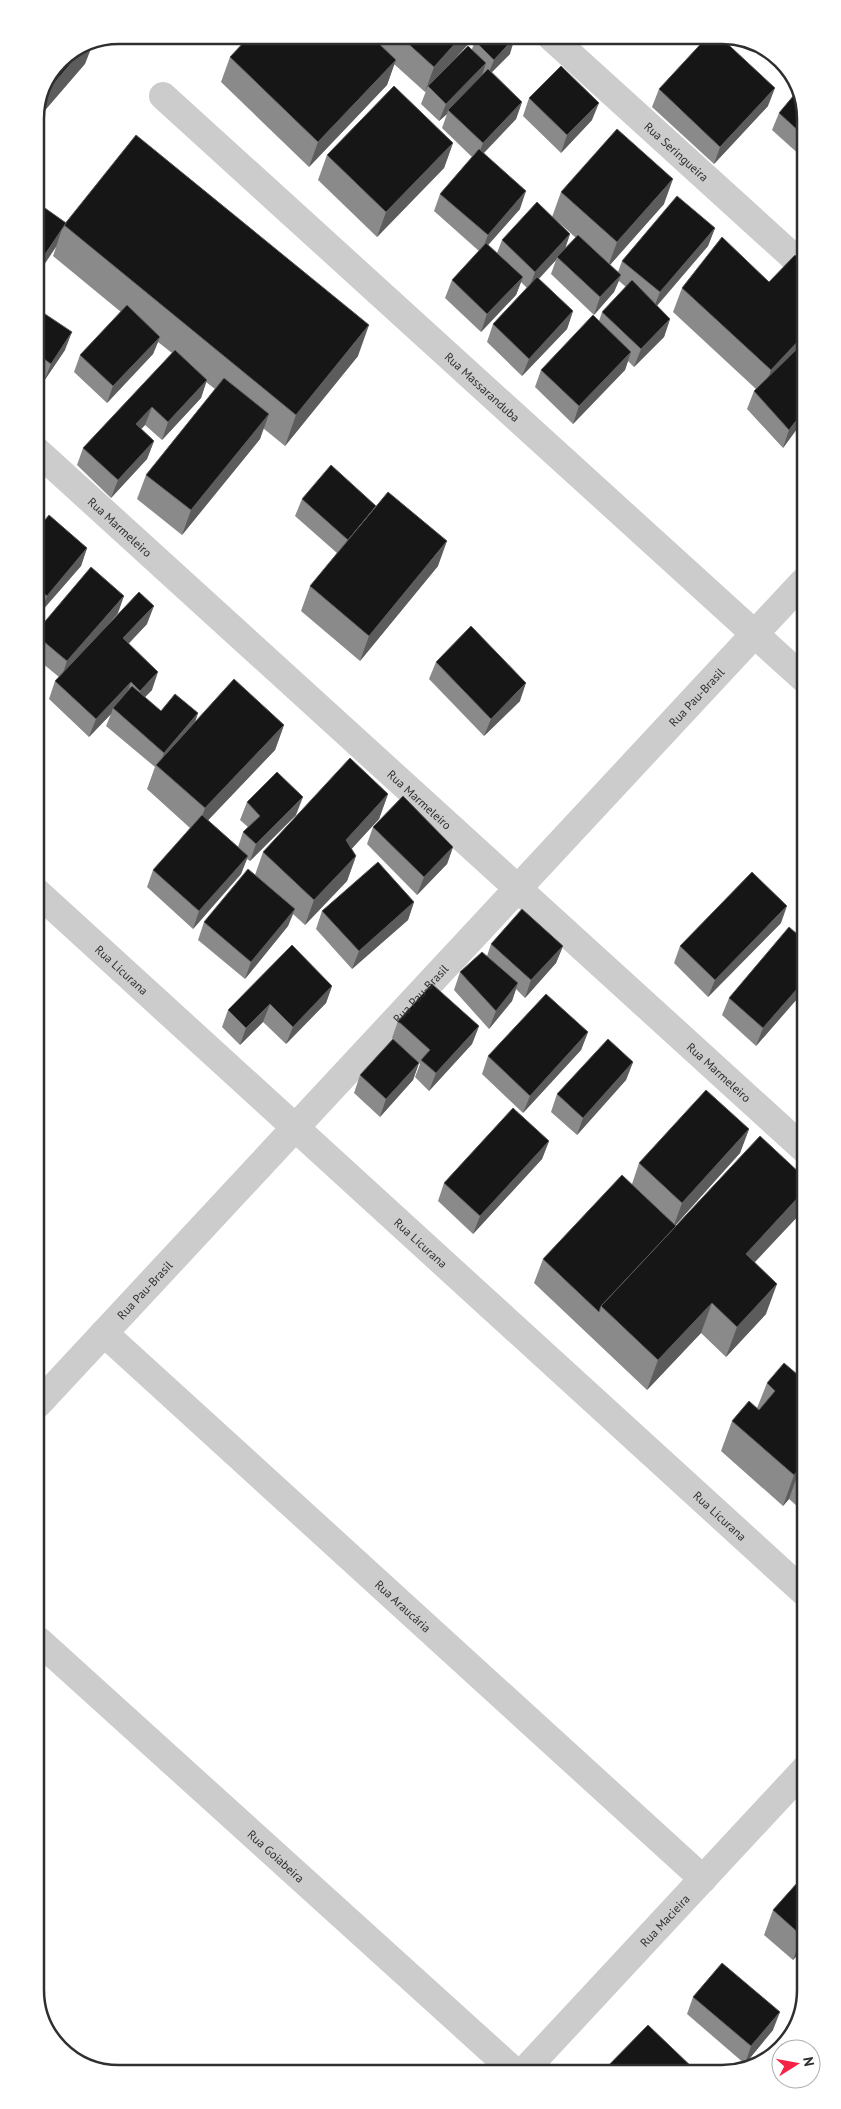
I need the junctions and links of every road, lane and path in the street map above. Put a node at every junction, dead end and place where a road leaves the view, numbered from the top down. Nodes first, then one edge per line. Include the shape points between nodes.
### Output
1 (559, 44) edge
2 (163, 96) dead end
3 (797, 260) edge
4 (44, 457) edge
5 (797, 588) edge
6 (755, 634) junction
7 (797, 672) edge
8 (518, 888) junction
9 (44, 904) edge
10 (295, 1128) junction
11 (797, 1143) edge
12 (104, 1333) junction
13 (44, 1398) edge
14 (797, 1586) edge
15 (44, 1646) edge
16 (797, 1779) edge
17 (704, 1878) junction
18 (507, 2065) edge
19 (530, 2065) edge

1 - 3 street, Rua Seringueira
2 - 6 street, Rua Massaranduba
4 - 8 street, Rua Marmeleiro
5 - 6 street, Rua Pau-Brasil
6 - 7 street, Rua Massaranduba
6 - 8 street, Rua Pau-Brasil
8 - 10 street, Rua Pau-Brasil
8 - 11 street, Rua Marmeleiro
9 - 10 street, Rua Licurana
10 - 12 street, Rua Pau-Brasil
10 - 14 street, Rua Licurana
12 - 13 street, Rua Pau-Brasil
12 - 17 street, Rua Araucária
15 - 18 street, Rua Goiabeira
16 - 17 street, Rua Macieira
17 - 19 street, Rua Macieira

